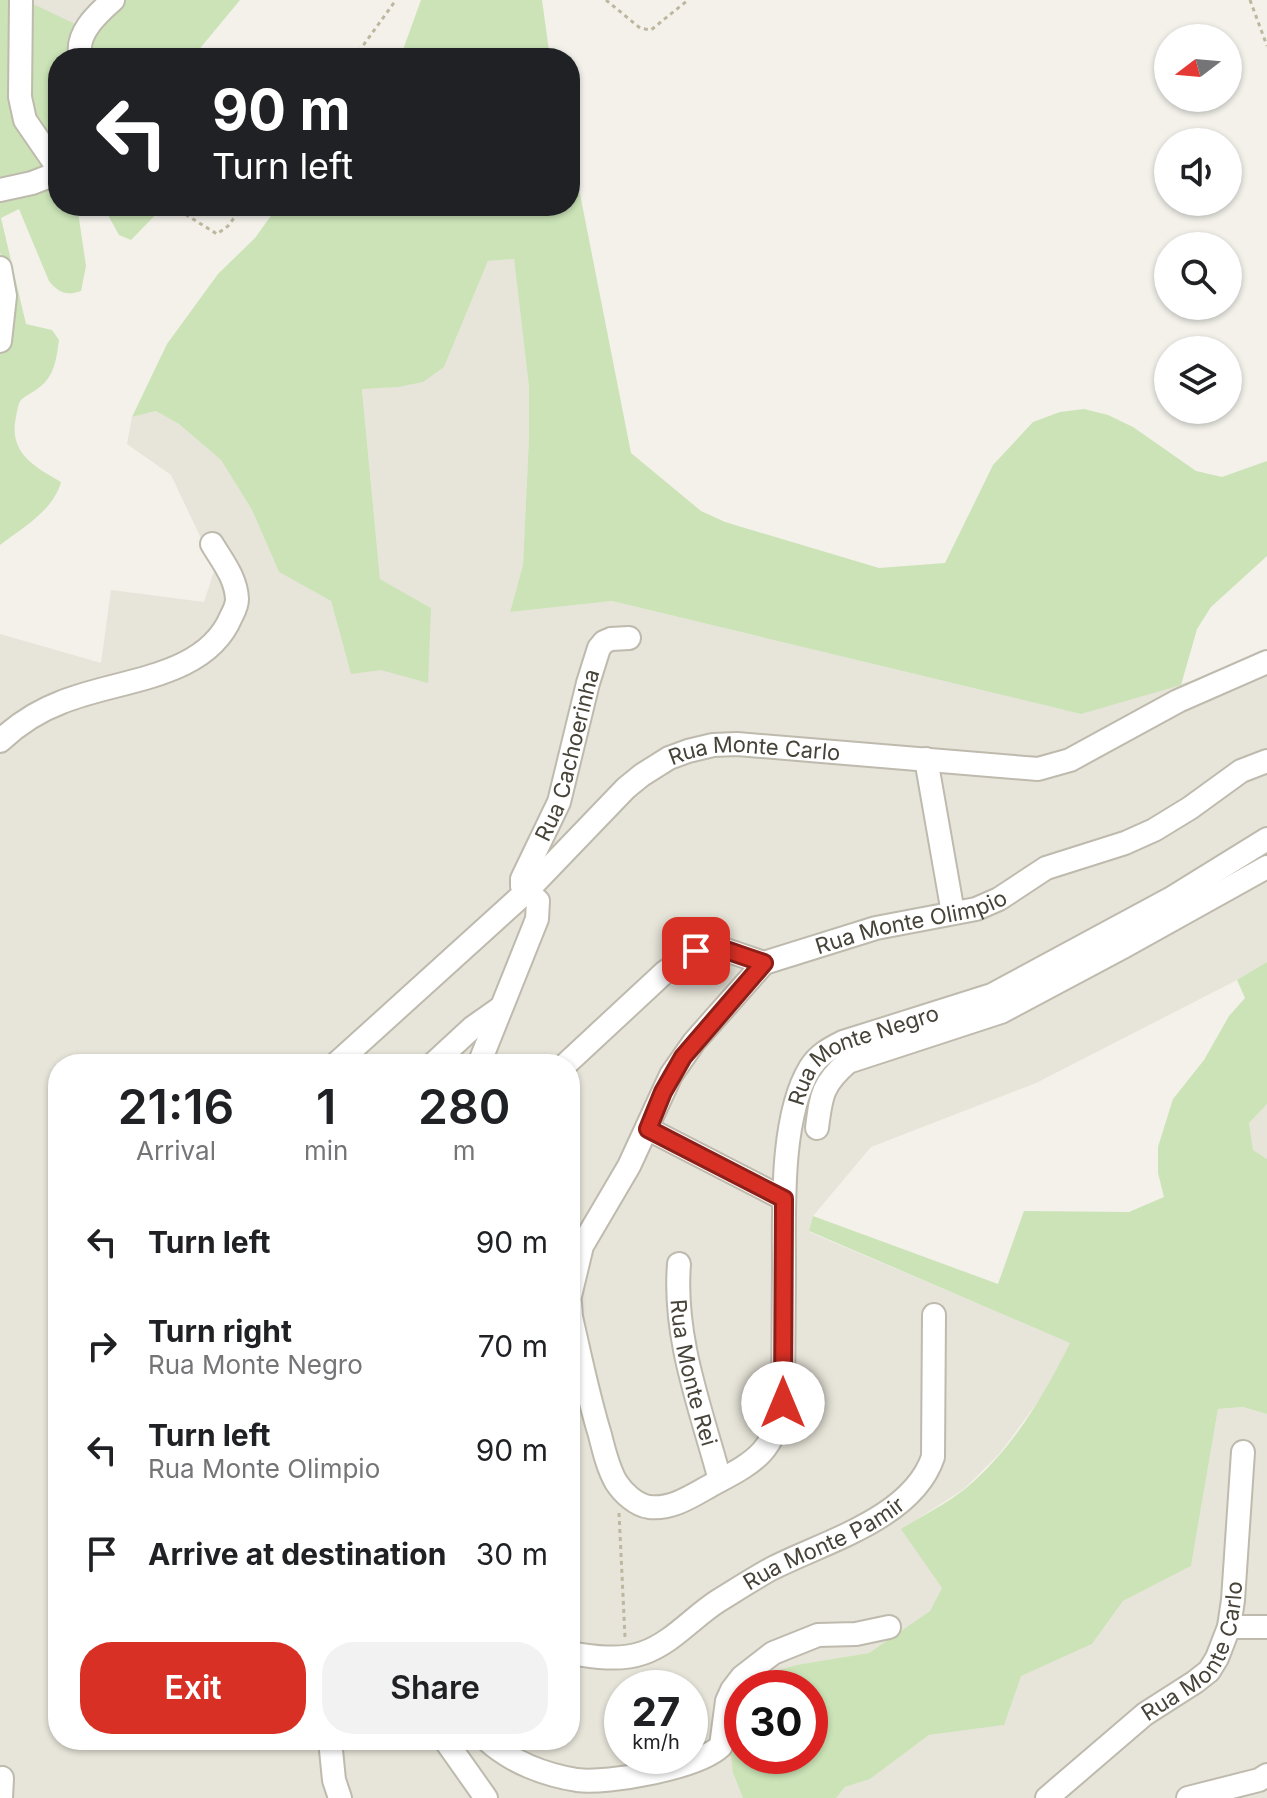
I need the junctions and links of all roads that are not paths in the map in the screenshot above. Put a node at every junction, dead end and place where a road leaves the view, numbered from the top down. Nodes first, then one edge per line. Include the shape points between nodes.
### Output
1 (21, 0) edge
2 (113, 0) edge
3 (80, 48) edge
4 (48, 155) edge
5 (48, 175) edge
6 (0, 190) edge
7 (0, 268) edge
8 (0, 341) edge
9 (212, 544) dead end
10 (629, 638) dead end
11 (1267, 662) edge
12 (0, 741) edge
13 (926, 759) junction
14 (1267, 761) edge
15 (1267, 839) edge
16 (1267, 867) edge
17 (527, 891) junction
18 (953, 913) junction
19 (764, 963) junction
20 (500, 1008) junction
21 (347, 1054) edge
22 (444, 1054) edge
23 (483, 1054) edge
24 (577, 1054) edge
25 (817, 1128) dead end
26 (648, 1129) junction
27 (784, 1199) junction
28 (580, 1254) edge
29 (679, 1264) dead end
30 (934, 1315) dead end
31 (580, 1356) edge
32 (1243, 1452) dead end
33 (720, 1480) junction
34 (889, 1627) dead end
35 (1229, 1627) junction
36 (1267, 1627) edge
37 (580, 1654) edge
38 (330, 1750) edge
39 (452, 1750) edge
40 (498, 1750) edge
41 (1267, 1775) edge
42 (332, 1792) edge
43 (486, 1798) edge
44 (1047, 1798) edge
45 (1188, 1798) edge

1 - 4 street via 20,97 25,120
2 - 3 street via 89,26
5 - 6 street
7 - 8 street via 5,296
9 - 12 street via 233,578 237,603 226,630 208,650 180,666 64,701 37,713
10 - 17 street, Rua Cachoerinha via 611,639 599,648 559,802 522,879
11 - 13 street, Rua Monte Carlo via 1178,701 1055,766 1020,769
13 - 17 street, Rua Monte Carlo via 737,744 688,751 626,788
13 - 18 street
14 - 18 street, Rua Monte Olimpio via 1241,771 1154,830 1046,868 989,904
15 - 27 street, Rua Monte Negro via 1170,899 992,995 823,1052 806,1076 793,1113
16 - 25 street via 1001,1012 848,1062 830,1077 820,1096
17 - 20 street via 538,901 539,912
17 - 21 street, Rua Monte Carlo
18 - 19 street, Rua Monte Olimpio via 861,932
19 - 24 street via 720,948 696,951 665,972
19 - 26 street via 683,1057
20 - 22 street
20 - 23 street
26 - 27 street
26 - 28 street
27 - 33 street, Rua Monte Negro via 783,1403 778,1429 756,1460
29 - 33 street, Rua Monte Rei via 680,1330
30 - 37 street, Rua Monte Pamir via 933,1457 929,1470 904,1498 859,1529 772,1569 644,1653
31 - 33 street, Rua Monte Negro via 607,1460 617,1482 640,1505 675,1504
32 - 35 street, Rua Monte Carlo
34 - 40 street via 818,1635 773,1653 732,1690 721,1746 676,1767 578,1780 533,1768
35 - 36 street
35 - 44 street, Rua Monte Carlo via 1209,1671 1145,1714
38 - 42 street
39 - 43 street
41 - 45 street

